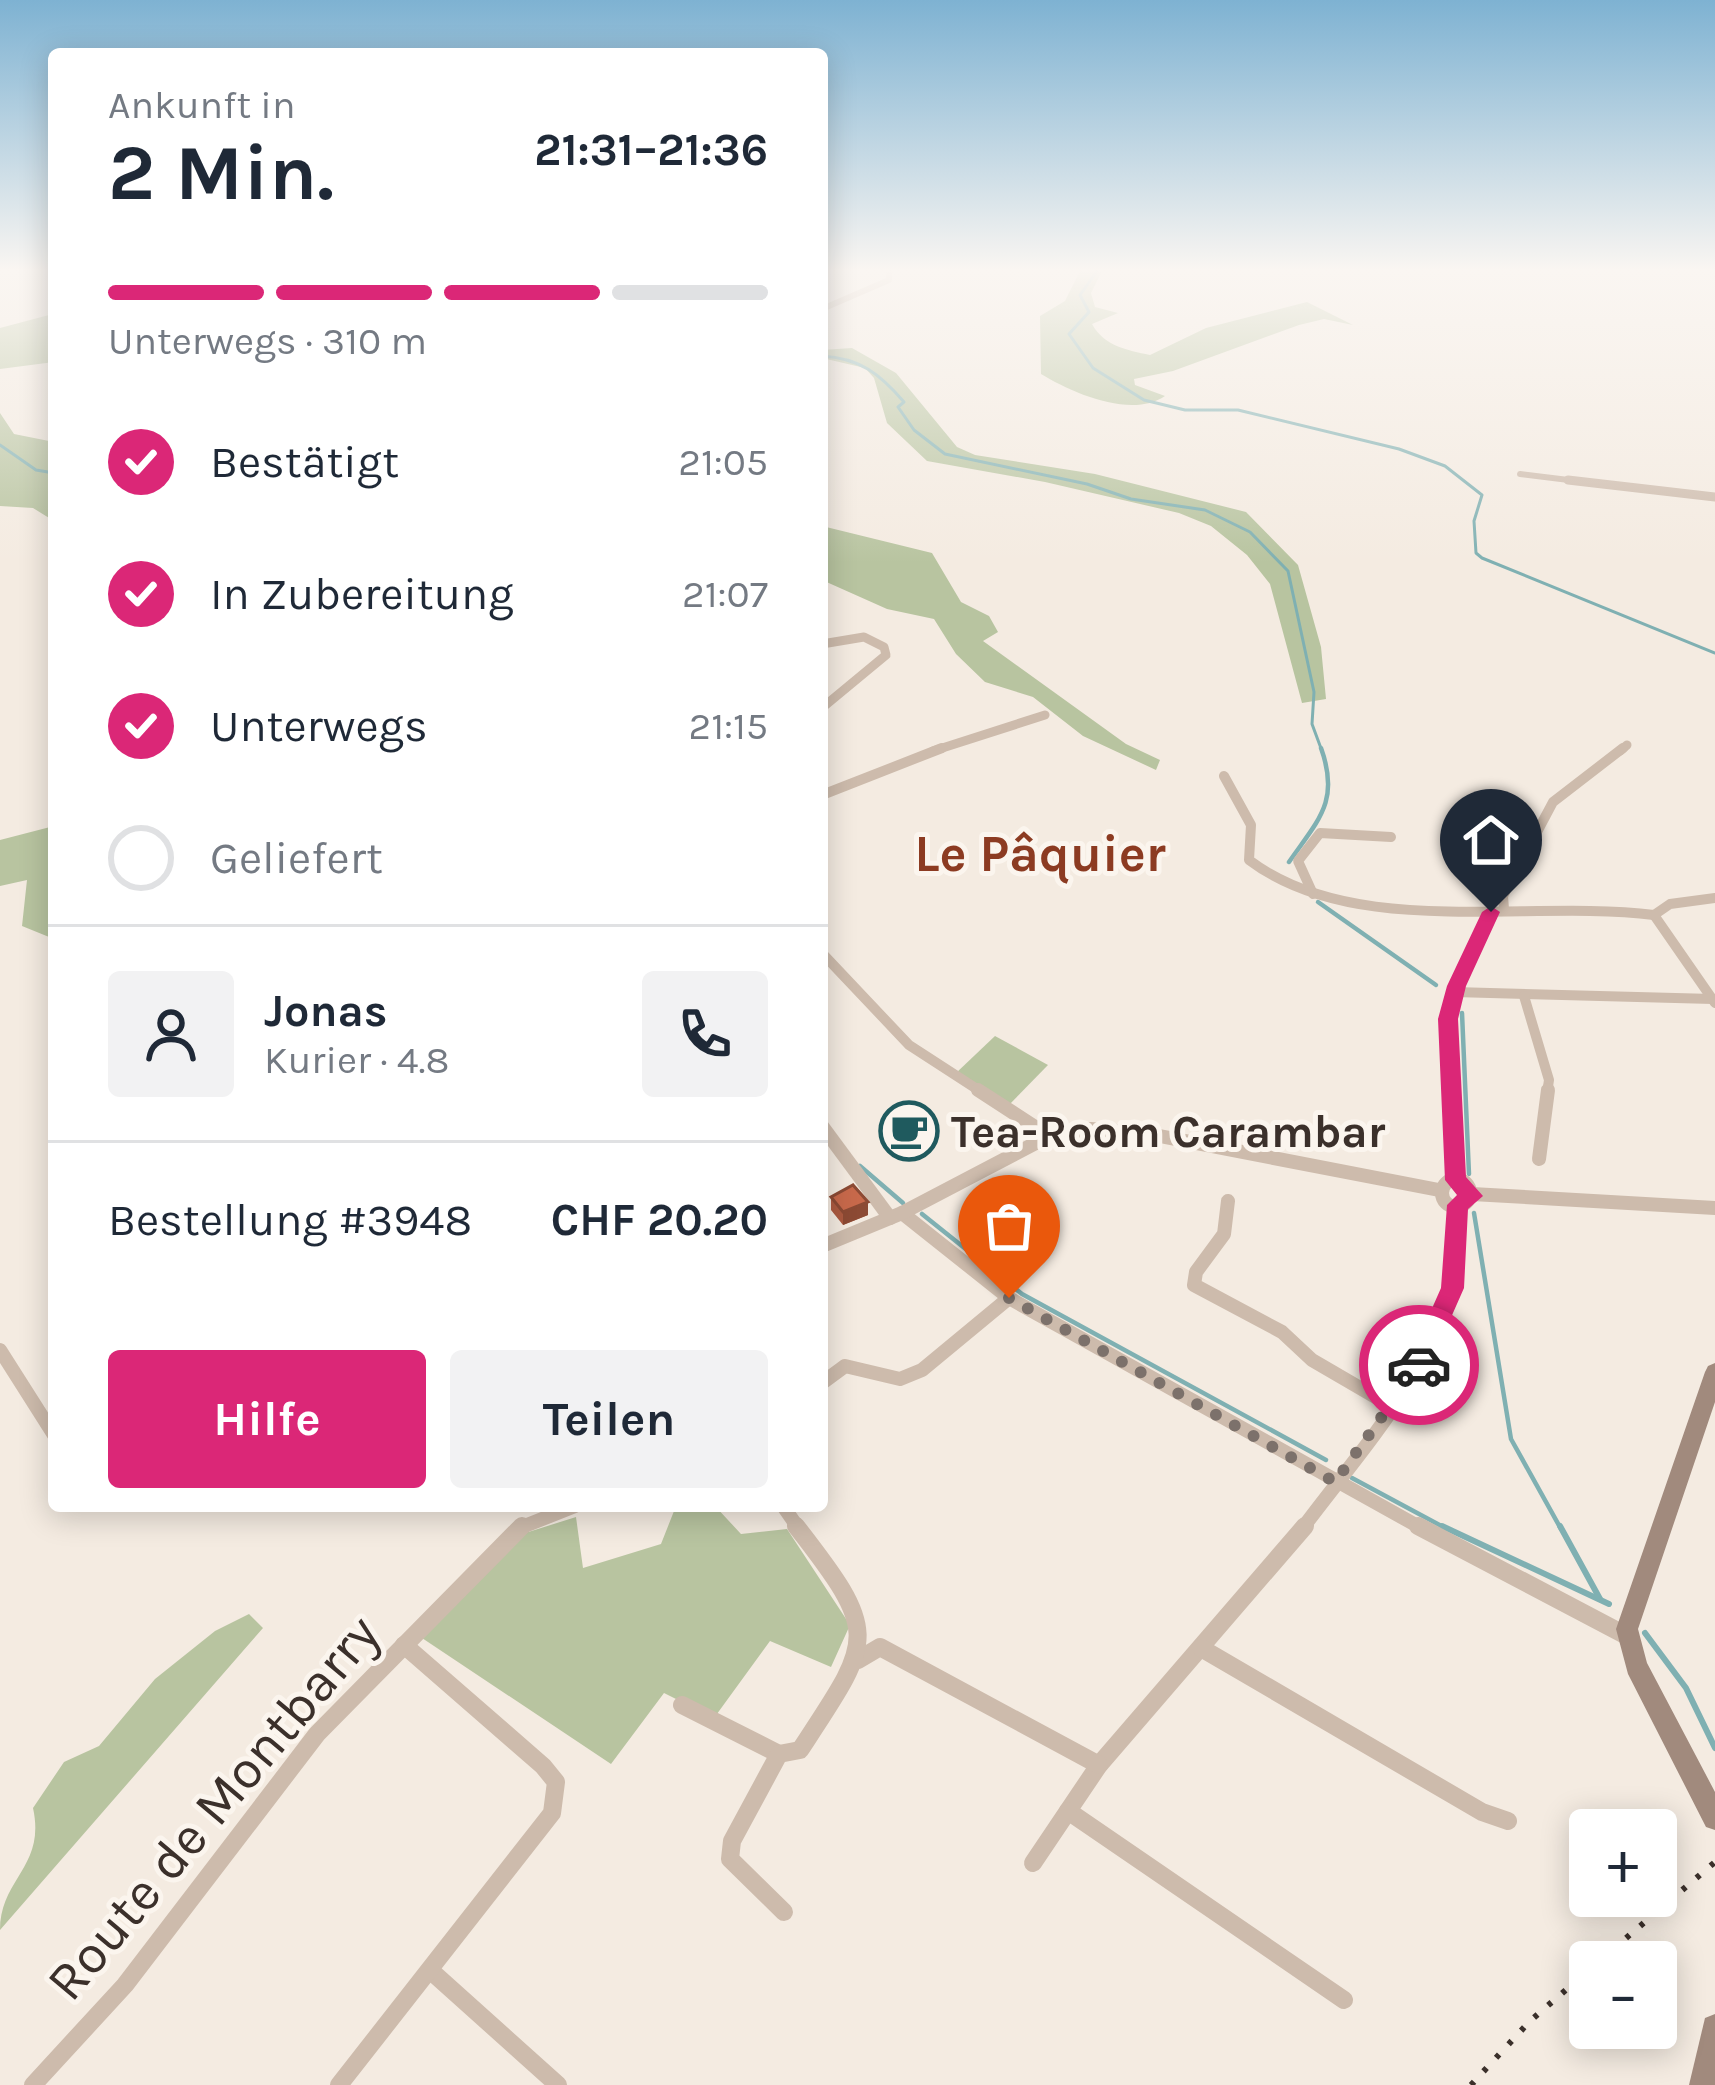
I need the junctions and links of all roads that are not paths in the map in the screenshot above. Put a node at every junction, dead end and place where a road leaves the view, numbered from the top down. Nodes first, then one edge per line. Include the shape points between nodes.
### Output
1 (1520, 474) dead end
2 (1715, 496) edge
3 (828, 643) edge
4 (828, 702) edge
5 (1045, 715) dead end
6 (1627, 745) dead end
7 (1224, 776) dead end
8 (828, 792) edge
9 (1391, 837) dead end
10 (1313, 894) junction
11 (1715, 898) edge
12 (1497, 909) junction
13 (1654, 915) junction
14 (828, 959) edge
15 (1454, 992) junction
16 (1524, 996) junction
17 (1714, 1001) edge
18 (828, 1133) edge
19 (1048, 1136) junction
20 (1539, 1160) dead end
21 (1456, 1180) junction
22 (1439, 1190) junction
23 (1472, 1194) junction
24 (1228, 1202) dead end
25 (1457, 1205) junction
26 (1715, 1208) edge
27 (896, 1215) junction
28 (828, 1243) edge
29 (1009, 1298) junction
30 (0, 1350) edge
31 (1715, 1372) edge
32 (828, 1379) edge
33 (1391, 1406) junction
34 (48, 1426) edge
35 (1335, 1482) junction
36 (559, 1512) edge
37 (787, 1512) edge
38 (1628, 1636) junction
39 (404, 1645) junction
40 (1201, 1648) junction
41 (858, 1660) junction
42 (682, 1705) dead end
43 (779, 1754) junction
44 (1100, 1765) junction
45 (1069, 1810) junction
46 (1715, 1818) edge
47 (1508, 1821) dead end
48 (1033, 1863) dead end
49 (784, 1912) dead end
50 (431, 1970) junction
51 (1344, 2000) dead end
52 (1715, 2028) edge
53 (32, 2085) edge
54 (339, 2085) edge
55 (558, 2085) edge
56 (1702, 2085) edge

1 - 2 street
3 - 4 street via 864,637 886,655
5 - 8 street
6 - 12 street via 1553,802
7 - 10 street via 1250,825 1249,860
9 - 10 street via 1321,833 1298,861
10 - 12 street via 1374,906
11 - 13 street
12 - 13 street
12 - 15 street
13 - 17 street
14 - 19 street via 909,1045
15 - 16 street
15 - 21 street via 1448,1029
16 - 17 street
16 - 20 street via 1549,1080
18 - 27 street
19 - 22 street via 1114,1128
19 - 27 street
21 - 22 street
21 - 23 street
22 - 25 street
23 - 25 street
23 - 26 street
24 - 33 street via 1224,1234 1194,1285 1282,1332 1312,1360
25 - 33 street via 1457,1266 1446,1309
27 - 28 street
27 - 29 street
29 - 32 street via 922,1370 900,1379 845,1366
29 - 35 street
30 - 34 street
31 - 38 street via 1636,1591
33 - 35 street
35 - 38 street
35 - 40 street
36 - 39 street, Route de Montbarry via 518,1528
37 - 41 street via 858,1617
38 - 46 street
39 - 50 street via 556,1782 552,1813
39 - 53 street, Route de Montbarry via 317,1734 125,1985
40 - 44 street
40 - 47 street
41 - 43 street via 800,1750
41 - 44 street via 880,1647
42 - 43 street
43 - 49 street via 732,1840 730,1859
44 - 45 street
45 - 48 street
45 - 51 street
50 - 54 street
50 - 55 street
52 - 56 street

